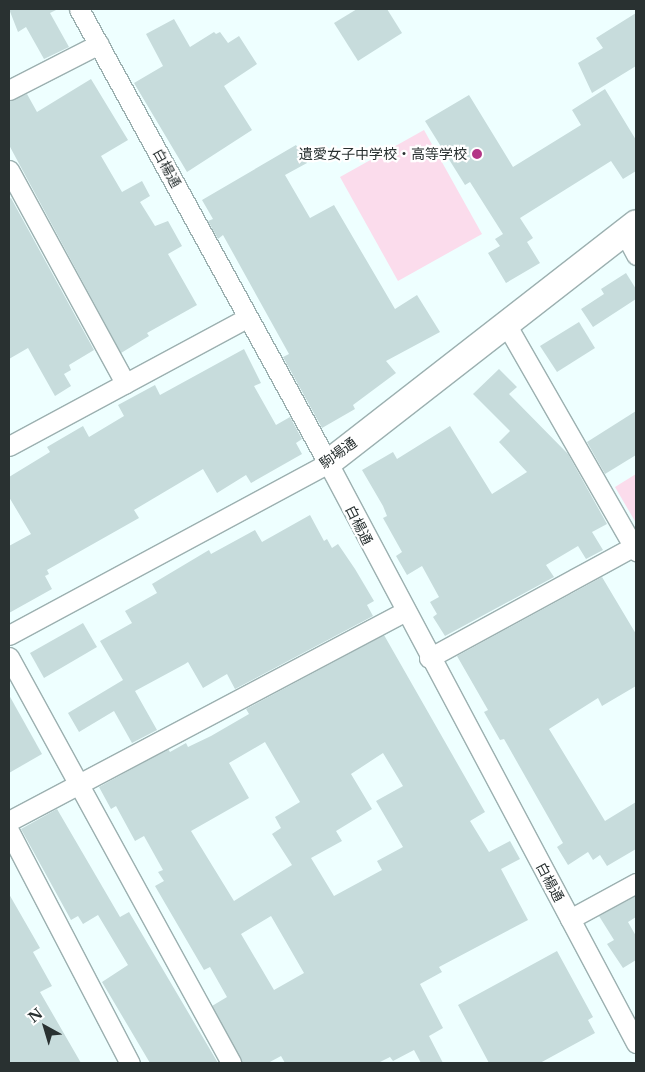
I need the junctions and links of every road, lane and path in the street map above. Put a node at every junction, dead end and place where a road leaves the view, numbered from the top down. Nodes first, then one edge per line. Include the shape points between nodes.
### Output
1 (79, 9) edge
2 (99, 44) junction
3 (9, 90) edge
4 (9, 170) edge
5 (630, 228) edge
6 (636, 255) edge
7 (247, 318) junction
8 (506, 324) junction
9 (125, 383) junction
10 (9, 446) edge
11 (328, 463) junction
12 (635, 547) edge
13 (404, 612) junction
14 (9, 635) edge
15 (9, 657) edge
16 (429, 658) junction
17 (78, 785) junction
18 (9, 820) edge
19 (9, 831) edge
20 (636, 883) edge
21 (570, 919) junction
22 (636, 1043) edge
23 (130, 1063) edge
24 (231, 1063) edge

1 - 2 street, 白楊通
2 - 3 street
2 - 7 street, 白楊通
4 - 9 street
5 - 6 street
5 - 8 street, 駒場通
7 - 9 street
7 - 11 street, 白楊通
8 - 11 street, 駒場通
8 - 12 street
9 - 10 street
11 - 13 street, 白楊通
11 - 14 street, 駒場通
12 - 16 street
13 - 16 street, 白楊通
13 - 17 street
15 - 17 street
16 - 21 street, 白楊通
17 - 18 street
17 - 24 street
19 - 23 street
20 - 21 street
21 - 22 street, 白楊通

